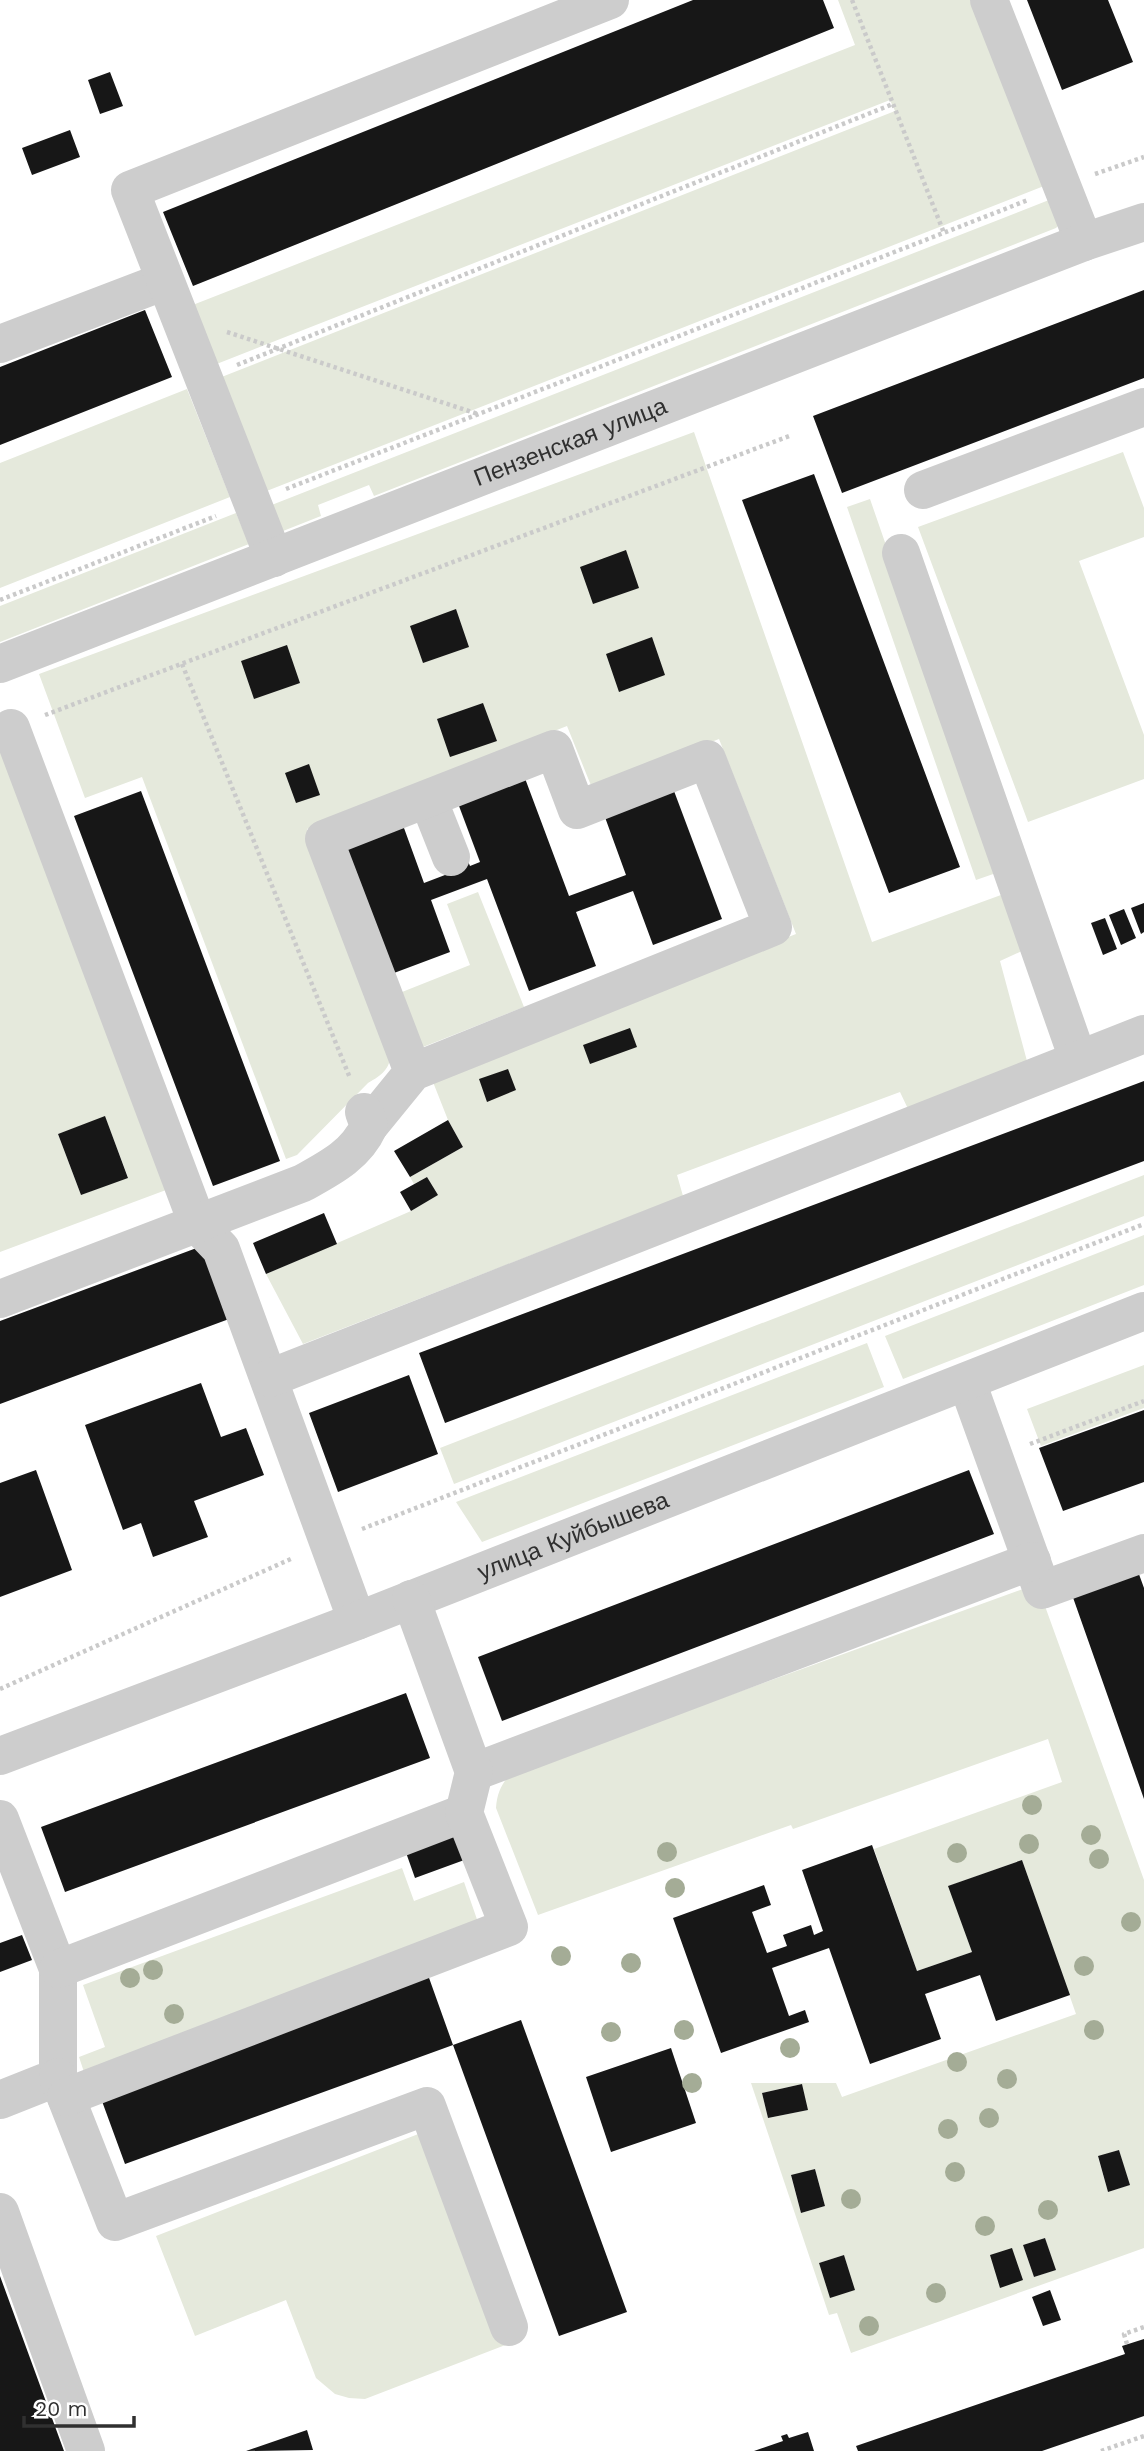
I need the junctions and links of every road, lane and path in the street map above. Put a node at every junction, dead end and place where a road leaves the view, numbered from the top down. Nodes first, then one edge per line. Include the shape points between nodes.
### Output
1 (610, 0) edge
2 (852, 0) edge
3 (989, 0) edge
4 (893, 104) junction
5 (1144, 157) edge
6 (1062, 186) junction
7 (1144, 222) edge
8 (944, 233) junction
9 (1084, 242) junction
10 (165, 281) junction
11 (179, 317) junction
12 (0, 344) edge
13 (279, 348) junction
14 (203, 378) junction
15 (1144, 407) edge
16 (479, 414) junction
17 (792, 435) dead end
18 (923, 490) dead end
19 (252, 502) junction
20 (901, 553) dead end
21 (274, 558) junction
22 (0, 600) edge
23 (0, 664) edge
24 (182, 664) junction
25 (11, 728) joint
26 (428, 799) junction
27 (451, 857) dead end
28 (1144, 1034) edge
29 (1078, 1059) junction
30 (413, 1072) junction
31 (366, 1119) junction
32 (1144, 1224) edge
33 (198, 1225) junction
34 (0, 1299) edge
35 (1144, 1311) edge
36 (270, 1378) junction
37 (967, 1382) junction
38 (1144, 1401) edge
39 (995, 1458) junction
40 (327, 1543) junction
41 (1144, 1553) edge
42 (1032, 1561) junction
43 (411, 1599) junction
44 (357, 1621) junction
45 (0, 1689) edge
46 (0, 1756) edge
47 (474, 1772) junction
48 (464, 1813) junction
49 (0, 1819) edge
50 (58, 1969) junction
51 (62, 2087) junction
52 (0, 2100) edge
53 (0, 2212) edge
54 (509, 2327) dead end
55 (1144, 2327) edge
56 (1127, 2344) dead end
57 (1144, 2436) edge
58 (86, 2451) edge
59 (1101, 2451) edge

1 - 10 street via 130,190
2 - 4 path
3 - 6 street
4 - 8 path
4 - 13 path
5 - 6 path
6 - 8 path
6 - 9 street
7 - 9 street, Пензенская улица
8 - 16 path
9 - 21 street, Пензенская улица
10 - 11 street
10 - 12 street
11 - 13 path
11 - 14 street
13 - 14 path
13 - 16 path
14 - 19 street
15 - 18 street
16 - 19 path
17 - 24 path
19 - 21 street
19 - 22 path
20 - 29 street
21 - 23 street, Пензенская улица
24 - 25 path
24 - 31 path
25 - 33 street
26 - 27 street
26 - 30 street via 324,839
26 - 30 street via 554,749 577,810 707,759 773,927
28 - 29 street
29 - 36 street
30 - 31 street
31 - 33 street via 363,1138 331,1168
32 - 40 path
33 - 34 street
33 - 36 street via 221,1249
35 - 37 street, улица Куйбышева
36 - 40 street
37 - 39 street
37 - 43 street, улица Куйбышева
38 - 39 path
39 - 42 street
40 - 44 street
40 - 45 path
41 - 42 street via 1042,1590
42 - 47 street
43 - 44 street, улица Куйбышева
43 - 47 street
44 - 46 street, улица Куйбышева
47 - 48 street
48 - 50 street
48 - 51 street via 509,1927
49 - 50 street
50 - 51 street
51 - 52 street
51 - 54 street via 116,2222 427,2106
53 - 58 street
55 - 56 path via 1124,2334
57 - 59 path

